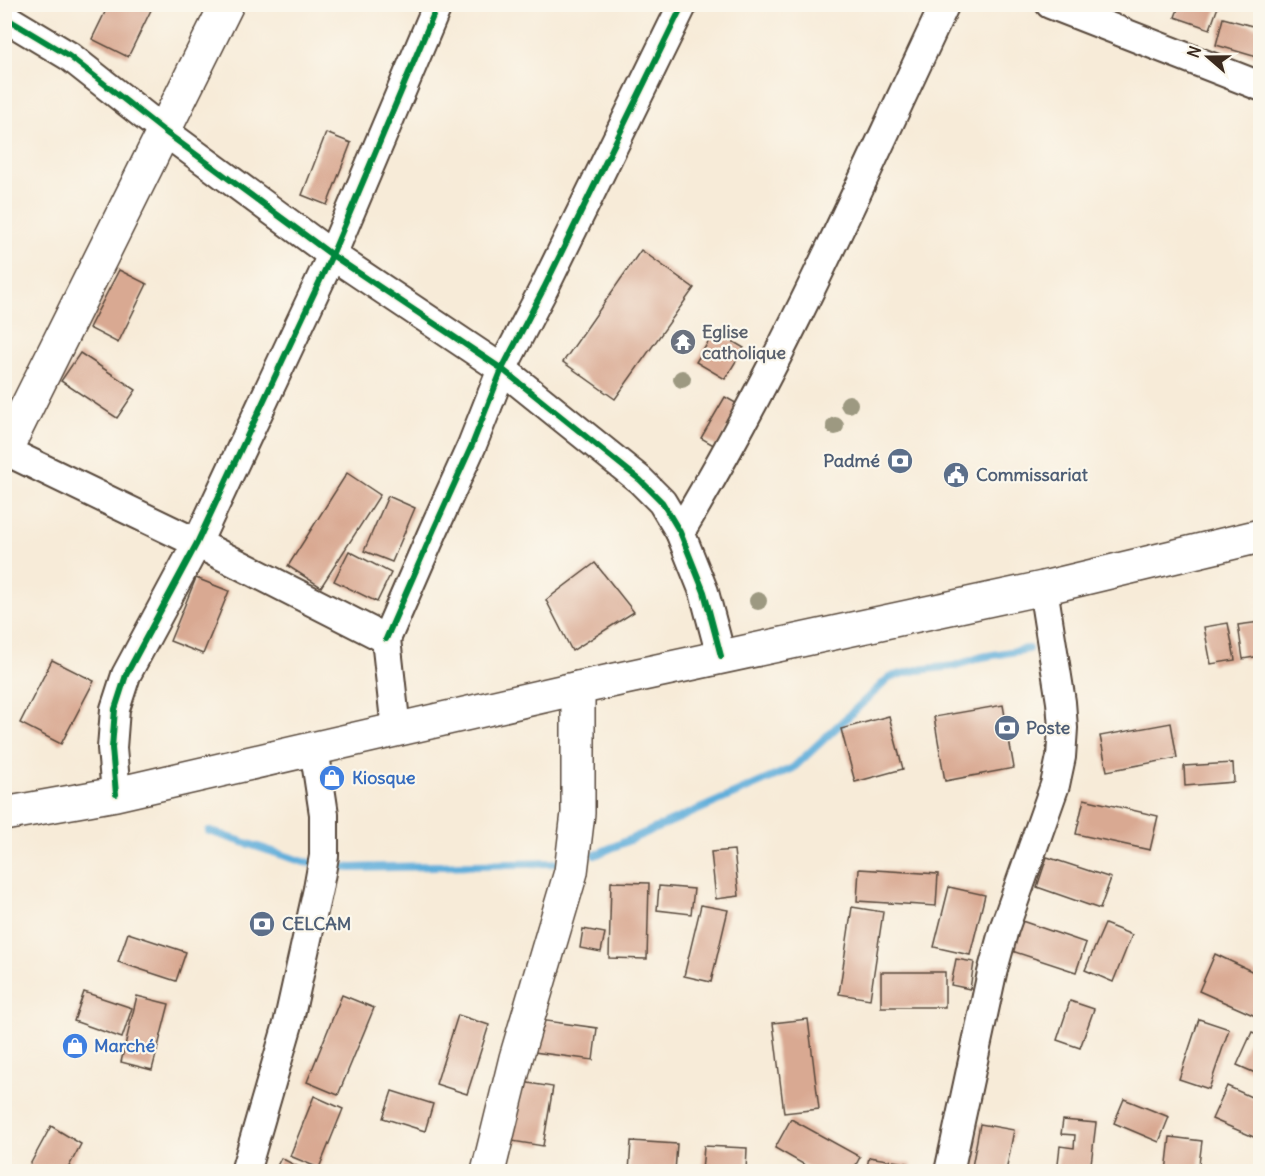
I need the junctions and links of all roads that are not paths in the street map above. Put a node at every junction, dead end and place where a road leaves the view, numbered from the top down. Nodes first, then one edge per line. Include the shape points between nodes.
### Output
1 (227, 4) edge
2 (438, 4) edge
3 (683, 4) edge
4 (945, 4) edge
5 (1050, 4) edge
6 (4, 17) edge
7 (1260, 86) edge
8 (164, 131) junction
9 (332, 255) junction
10 (502, 369) junction
11 (5, 451) edge
12 (680, 532) junction
13 (1260, 536) edge
14 (197, 543) junction
15 (1043, 588) junction
16 (386, 639) junction
17 (721, 656) junction
18 (578, 688) junction
19 (396, 730) junction
20 (314, 748) junction
21 (116, 794) junction
22 (4, 814) edge
23 (245, 1172) edge
24 (488, 1172) edge
25 (949, 1172) edge

1 - 8 main road
2 - 9 street
3 - 10 street
4 - 12 street via 790,332
5 - 7 street
6 - 8 street via 69,56
8 - 9 street
8 - 11 main road
9 - 10 street
9 - 14 street
10 - 12 street via 640,480 662,502
10 - 16 street
11 - 14 street
12 - 17 street via 704,592
13 - 15 main road
14 - 16 street
14 - 21 street via 126,675 115,709 112,748
15 - 17 main road
15 - 25 street via 1061,702 1061,757 998,951
16 - 19 street
17 - 18 main road
18 - 19 main road
18 - 24 main road via 578,813 571,872 516,1058
19 - 20 main road
20 - 21 main road
20 - 23 street via 324,814 324,856 288,1024
21 - 22 main road

